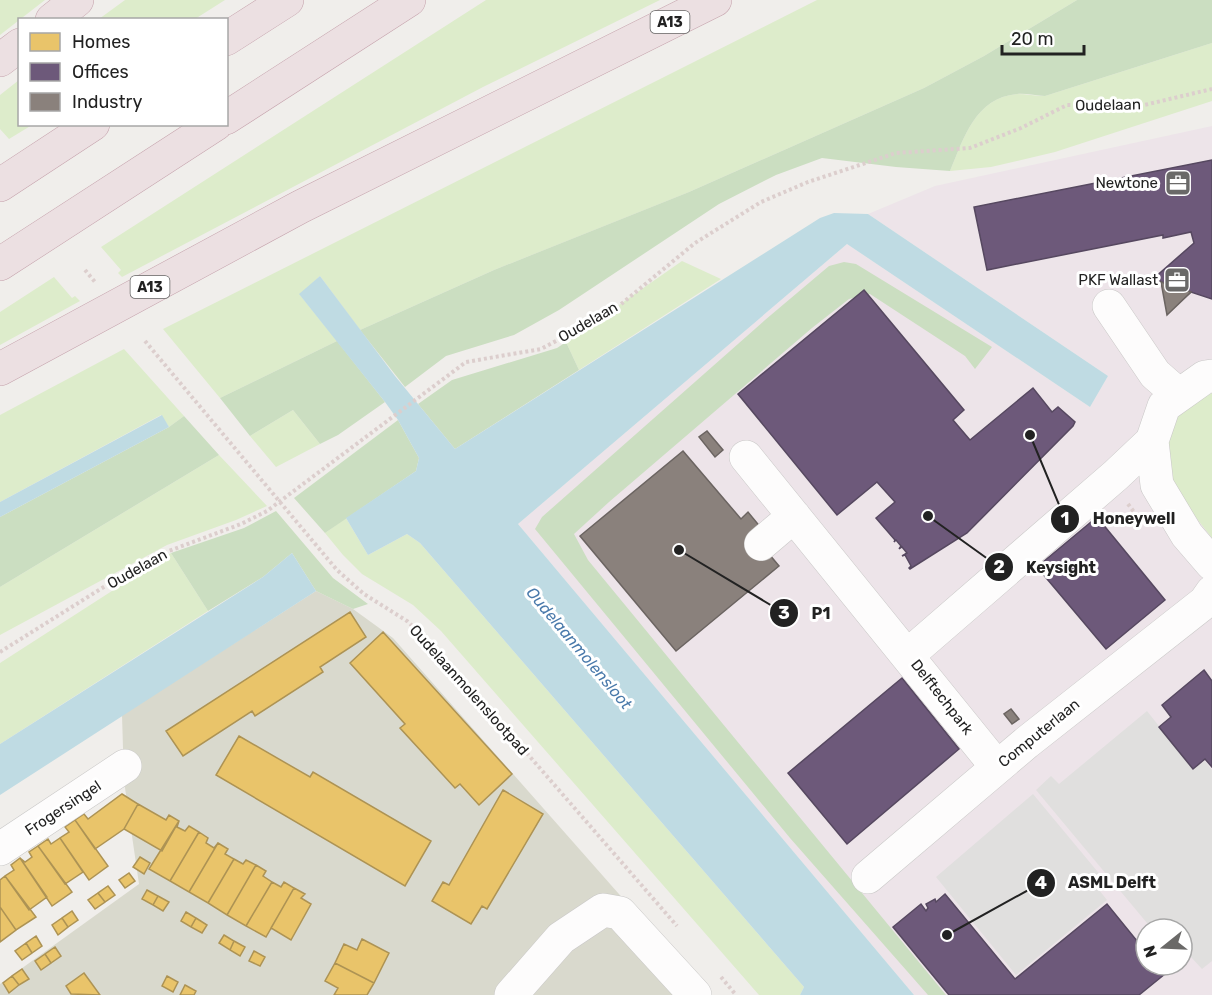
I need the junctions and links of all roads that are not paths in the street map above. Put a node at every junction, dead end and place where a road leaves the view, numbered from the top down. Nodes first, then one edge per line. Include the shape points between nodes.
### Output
1 (77, 0) edge
2 (287, 0) edge
3 (409, 0) edge
4 (715, 0) edge
5 (54, 18) edge
6 (228, 38) edge
7 (18, 46) edge
8 (0, 60) edge
9 (228, 117) edge
10 (90, 126) edge
11 (213, 126) edge
12 (0, 185) edge
13 (0, 264) edge
14 (1109, 306) dead end
15 (0, 369) edge
16 (1212, 376) edge
17 (1179, 395) junction
18 (1152, 441) junction
19 (746, 457) dead end
20 (799, 522) junction
21 (765, 550) dead end
22 (1212, 564) edge
23 (1212, 592) edge
24 (908, 655) junction
25 (125, 766) dead end
26 (998, 767) junction
27 (0, 849) edge
28 (868, 877) dead end
29 (708, 986) edge
30 (511, 995) edge

1 - 5 highway
2 - 6 highway
3 - 9 highway
4 - 15 highway, A13 via 300,207
7 - 8 highway
10 - 12 highway
11 - 13 highway
14 - 17 street via 1155,374
16 - 17 street, Delftechpark
17 - 18 street, Delftechpark via 1164,406
18 - 22 street, Delftechpark via 1157,485 1187,535
18 - 24 street, Delftechpark
19 - 20 street
20 - 21 street
20 - 24 street
23 - 26 street, Computerlaan via 1205,603
24 - 26 street, Delftechpark
25 - 27 street, Frogersingel
26 - 28 street, Computerlaan
29 - 30 street via 620,913 603,910 561,938

